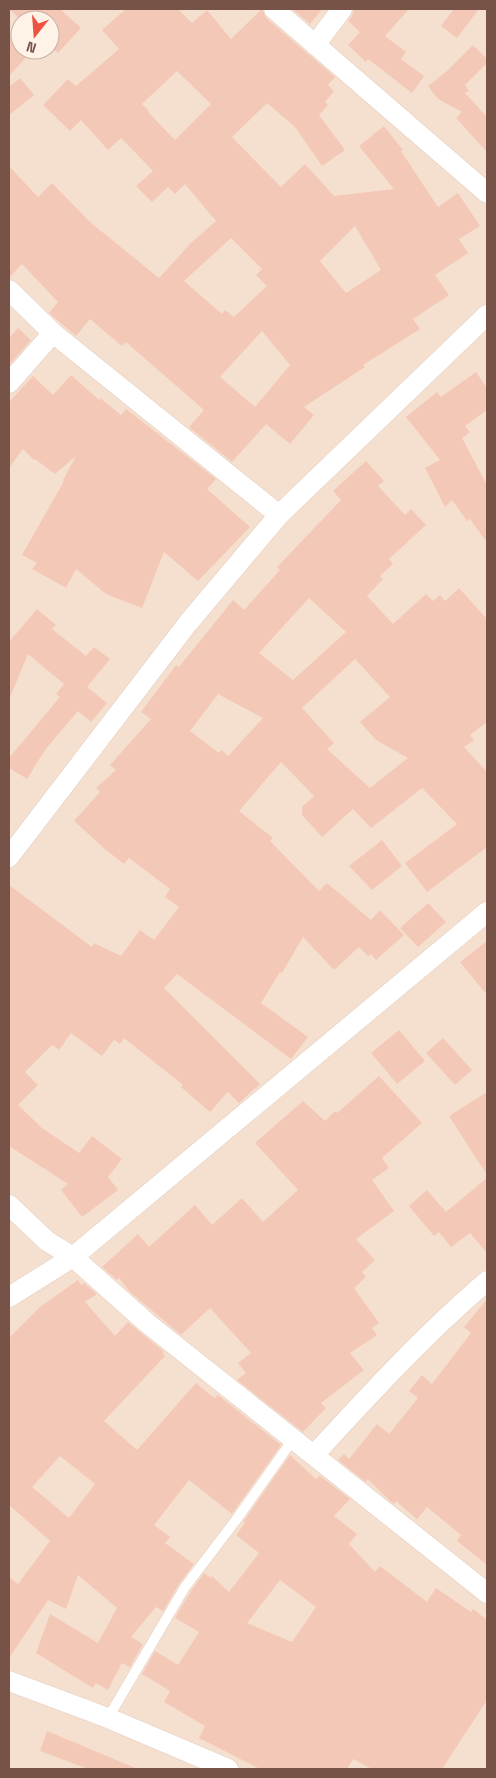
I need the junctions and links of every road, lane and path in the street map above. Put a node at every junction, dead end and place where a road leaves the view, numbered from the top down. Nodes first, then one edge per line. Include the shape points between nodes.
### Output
1 (274, 9) edge
2 (342, 9) edge
3 (315, 45) junction
4 (487, 193) edge
5 (9, 290) edge
6 (487, 315) edge
7 (53, 333) junction
8 (9, 382) edge
9 (279, 515) junction
10 (9, 857) edge
11 (487, 912) edge
12 (9, 1205) edge
13 (73, 1257) junction
14 (487, 1281) edge
15 (9, 1297) edge
16 (294, 1438) junction
17 (314, 1455) junction
18 (487, 1593) edge
19 (9, 1681) edge
20 (108, 1718) junction
21 (228, 1769) edge

1 - 3 street
2 - 3 street
3 - 4 street
5 - 7 street
6 - 9 street
7 - 8 street
7 - 9 street
9 - 10 street via 188,623
11 - 13 street
12 - 13 street via 46,1241
13 - 15 street
13 - 16 street via 148,1323
14 - 17 street via 381,1382
16 - 17 street
16 - 20 lane via 185,1587
17 - 18 street
19 - 20 street
20 - 21 street

